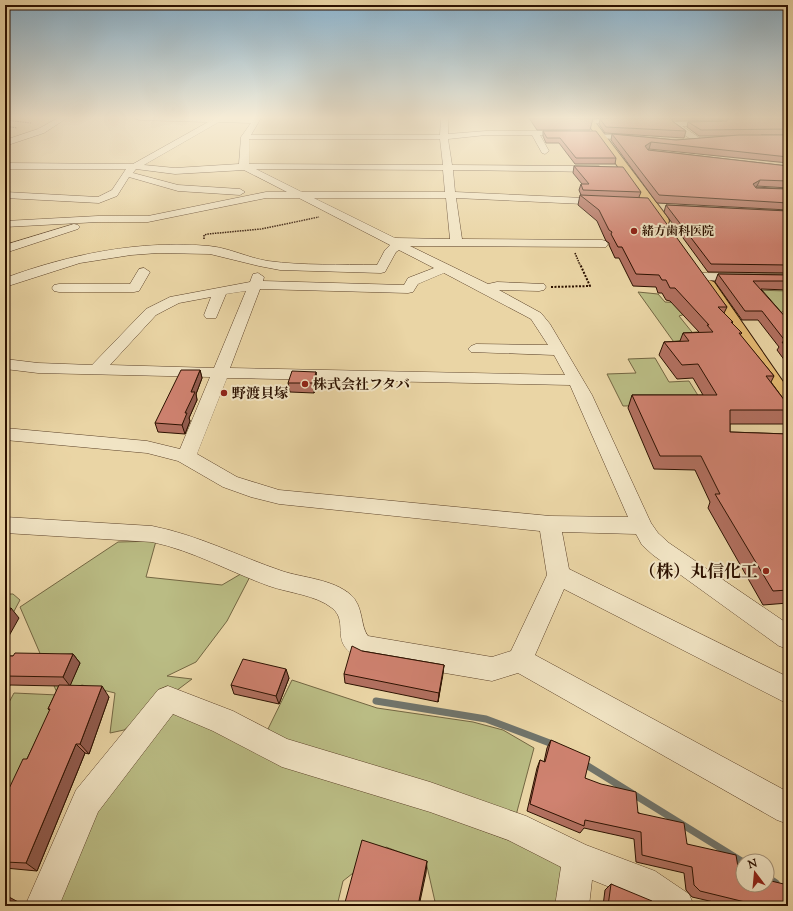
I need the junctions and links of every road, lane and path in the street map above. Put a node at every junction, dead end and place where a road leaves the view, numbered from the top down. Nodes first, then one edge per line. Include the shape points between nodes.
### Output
1 (148, 161) edge
2 (243, 161) edge
3 (447, 161) edge
4 (511, 161) edge
5 (620, 161) edge
6 (5, 166) edge
7 (245, 166) junction
8 (137, 167) junction
9 (448, 167) junction
10 (513, 168) junction
11 (626, 169) junction
12 (126, 175) junction
13 (298, 194) junction
14 (5, 195) edge
15 (266, 195) junction
16 (451, 195) junction
17 (39, 197) junction
18 (610, 202) edge
19 (646, 205) junction
20 (669, 208) edge
21 (336, 214) junction
22 (98, 219) junction
23 (5, 224) edge
24 (20, 224) junction
25 (673, 235) edge
26 (456, 241) junction
27 (396, 244) junction
28 (571, 244) junction
29 (602, 244) dead end
30 (5, 249) edge
31 (203, 250) junction
32 (264, 264) junction
33 (444, 268) junction
34 (699, 271) joint
35 (144, 272) dead end
36 (788, 278) edge
37 (5, 283) edge
38 (254, 285) junction
39 (539, 287) joint
40 (59, 288) dead end
41 (134, 288) junction
42 (486, 289) junction
43 (220, 292) junction
44 (169, 302) junction
45 (212, 315) dead end
46 (476, 349) dead end
47 (559, 350) junction
48 (5, 364) edge
49 (97, 369) junction
50 (221, 372) junction
51 (580, 387) junction
52 (788, 404) edge
53 (5, 434) edge
54 (184, 456) junction
55 (550, 524) junction
56 (5, 525) edge
57 (642, 526) junction
58 (559, 575) junction
59 (788, 638) edge
60 (520, 660) junction
61 (788, 691) edge
62 (788, 809) edge
63 (579, 859) junction
64 (42, 906) edge
65 (572, 906) edge
66 (677, 906) edge

1 - 8 street
2 - 7 street
3 - 9 street
4 - 10 street
5 - 11 main road
6 - 8 street
7 - 8 street via 175,171
7 - 9 street via 361,163
7 - 13 street
8 - 12 street via 130,169
9 - 10 street
9 - 16 street
10 - 11 street
11 - 19 main road
12 - 15 street via 178,188
12 - 17 street via 112,195 100,200
13 - 15 street
13 - 16 street
13 - 21 street
14 - 17 street
15 - 22 street via 158,217
16 - 18 street
16 - 26 street
17 - 24 street
19 - 20 street
19 - 25 main road
21 - 27 street
21 - 31 path via 261,229 204,235
22 - 24 street
22 - 30 street
23 - 24 street
26 - 27 street
26 - 28 street
27 - 32 street via 381,269
27 - 33 street
28 - 29 street
28 - 39 path via 590,286
31 - 32 street via 225,252
31 - 37 street via 145,251 97,256 46,268
32 - 38 street
33 - 38 street via 414,282 408,288
33 - 42 street
34 - 36 street
34 - 52 main road
35 - 41 street
38 - 43 street
38 - 50 street
39 - 42 street via 497,286
40 - 41 street
41 - 44 street via 130,299
42 - 47 street via 536,316 544,324
43 - 44 street
43 - 45 street
44 - 49 street via 148,314
46 - 47 street
47 - 51 street
48 - 49 street via 38,368
49 - 50 street
50 - 51 street via 505,380
50 - 54 street via 190,450
51 - 57 street
53 - 54 street via 147,447
54 - 55 street via 230,482 279,497
55 - 57 street
55 - 58 street
56 - 60 street via 172,537 277,580 341,600 347,607 355,642 363,647 492,670
57 - 59 street via 661,549
58 - 60 street
58 - 61 street
60 - 62 street
63 - 64 street via 515,827 430,797 282,752 223,721 168,699 87,801
63 - 65 street
63 - 66 street via 643,883

